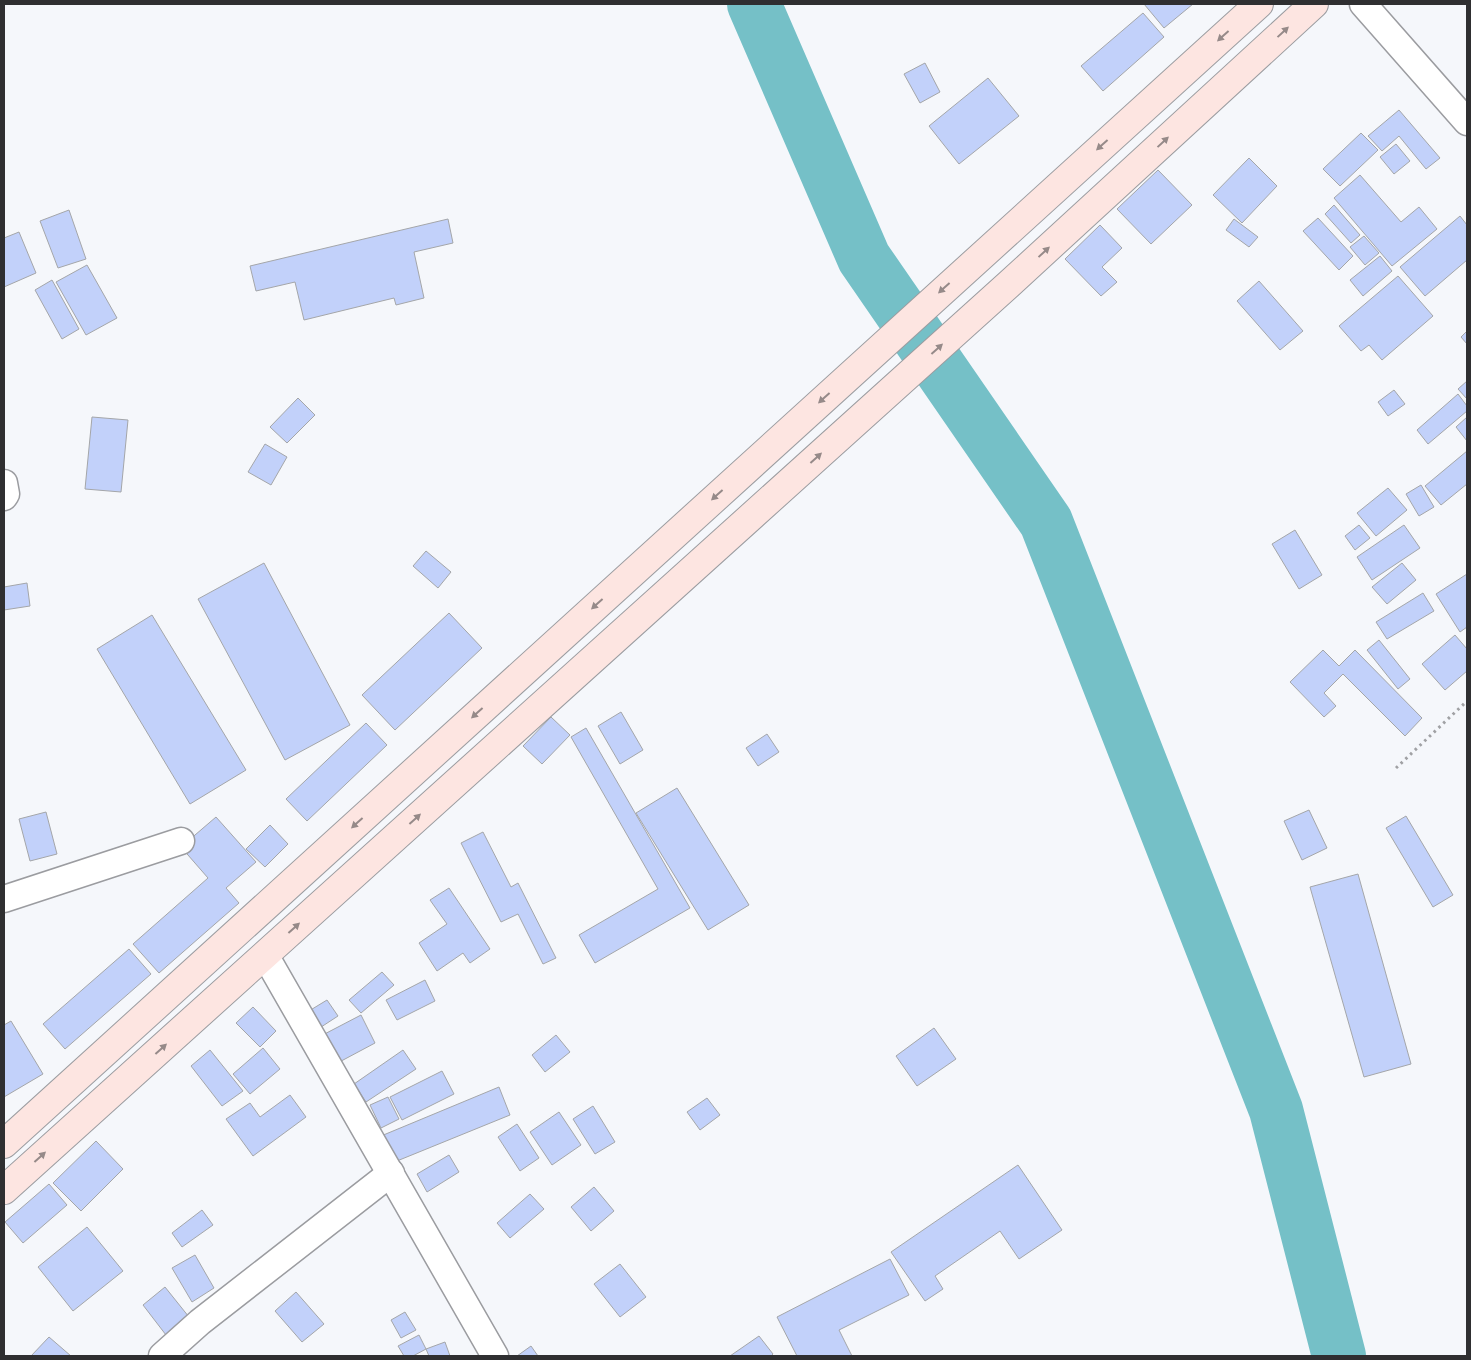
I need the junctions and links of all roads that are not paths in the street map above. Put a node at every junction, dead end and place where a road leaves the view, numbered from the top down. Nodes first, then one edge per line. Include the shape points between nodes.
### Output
1 (1259, 4) edge
2 (1314, 4) edge
3 (1363, 4) edge
4 (1467, 122) edge
5 (4, 483) edge
6 (4, 497) edge
7 (181, 842) dead end
8 (4, 899) edge
9 (265, 955) junction
10 (4, 1144) edge
11 (390, 1172) junction
12 (4, 1190) edge
13 (162, 1356) edge
14 (495, 1356) edge

1 -> 10 main road
9 -> 2 main road via 1008,285
3 - 4 street
5 - 6 street
7 - 8 street
9 - 11 street
12 -> 9 main road
11 - 13 street via 200,1322
11 - 14 street

